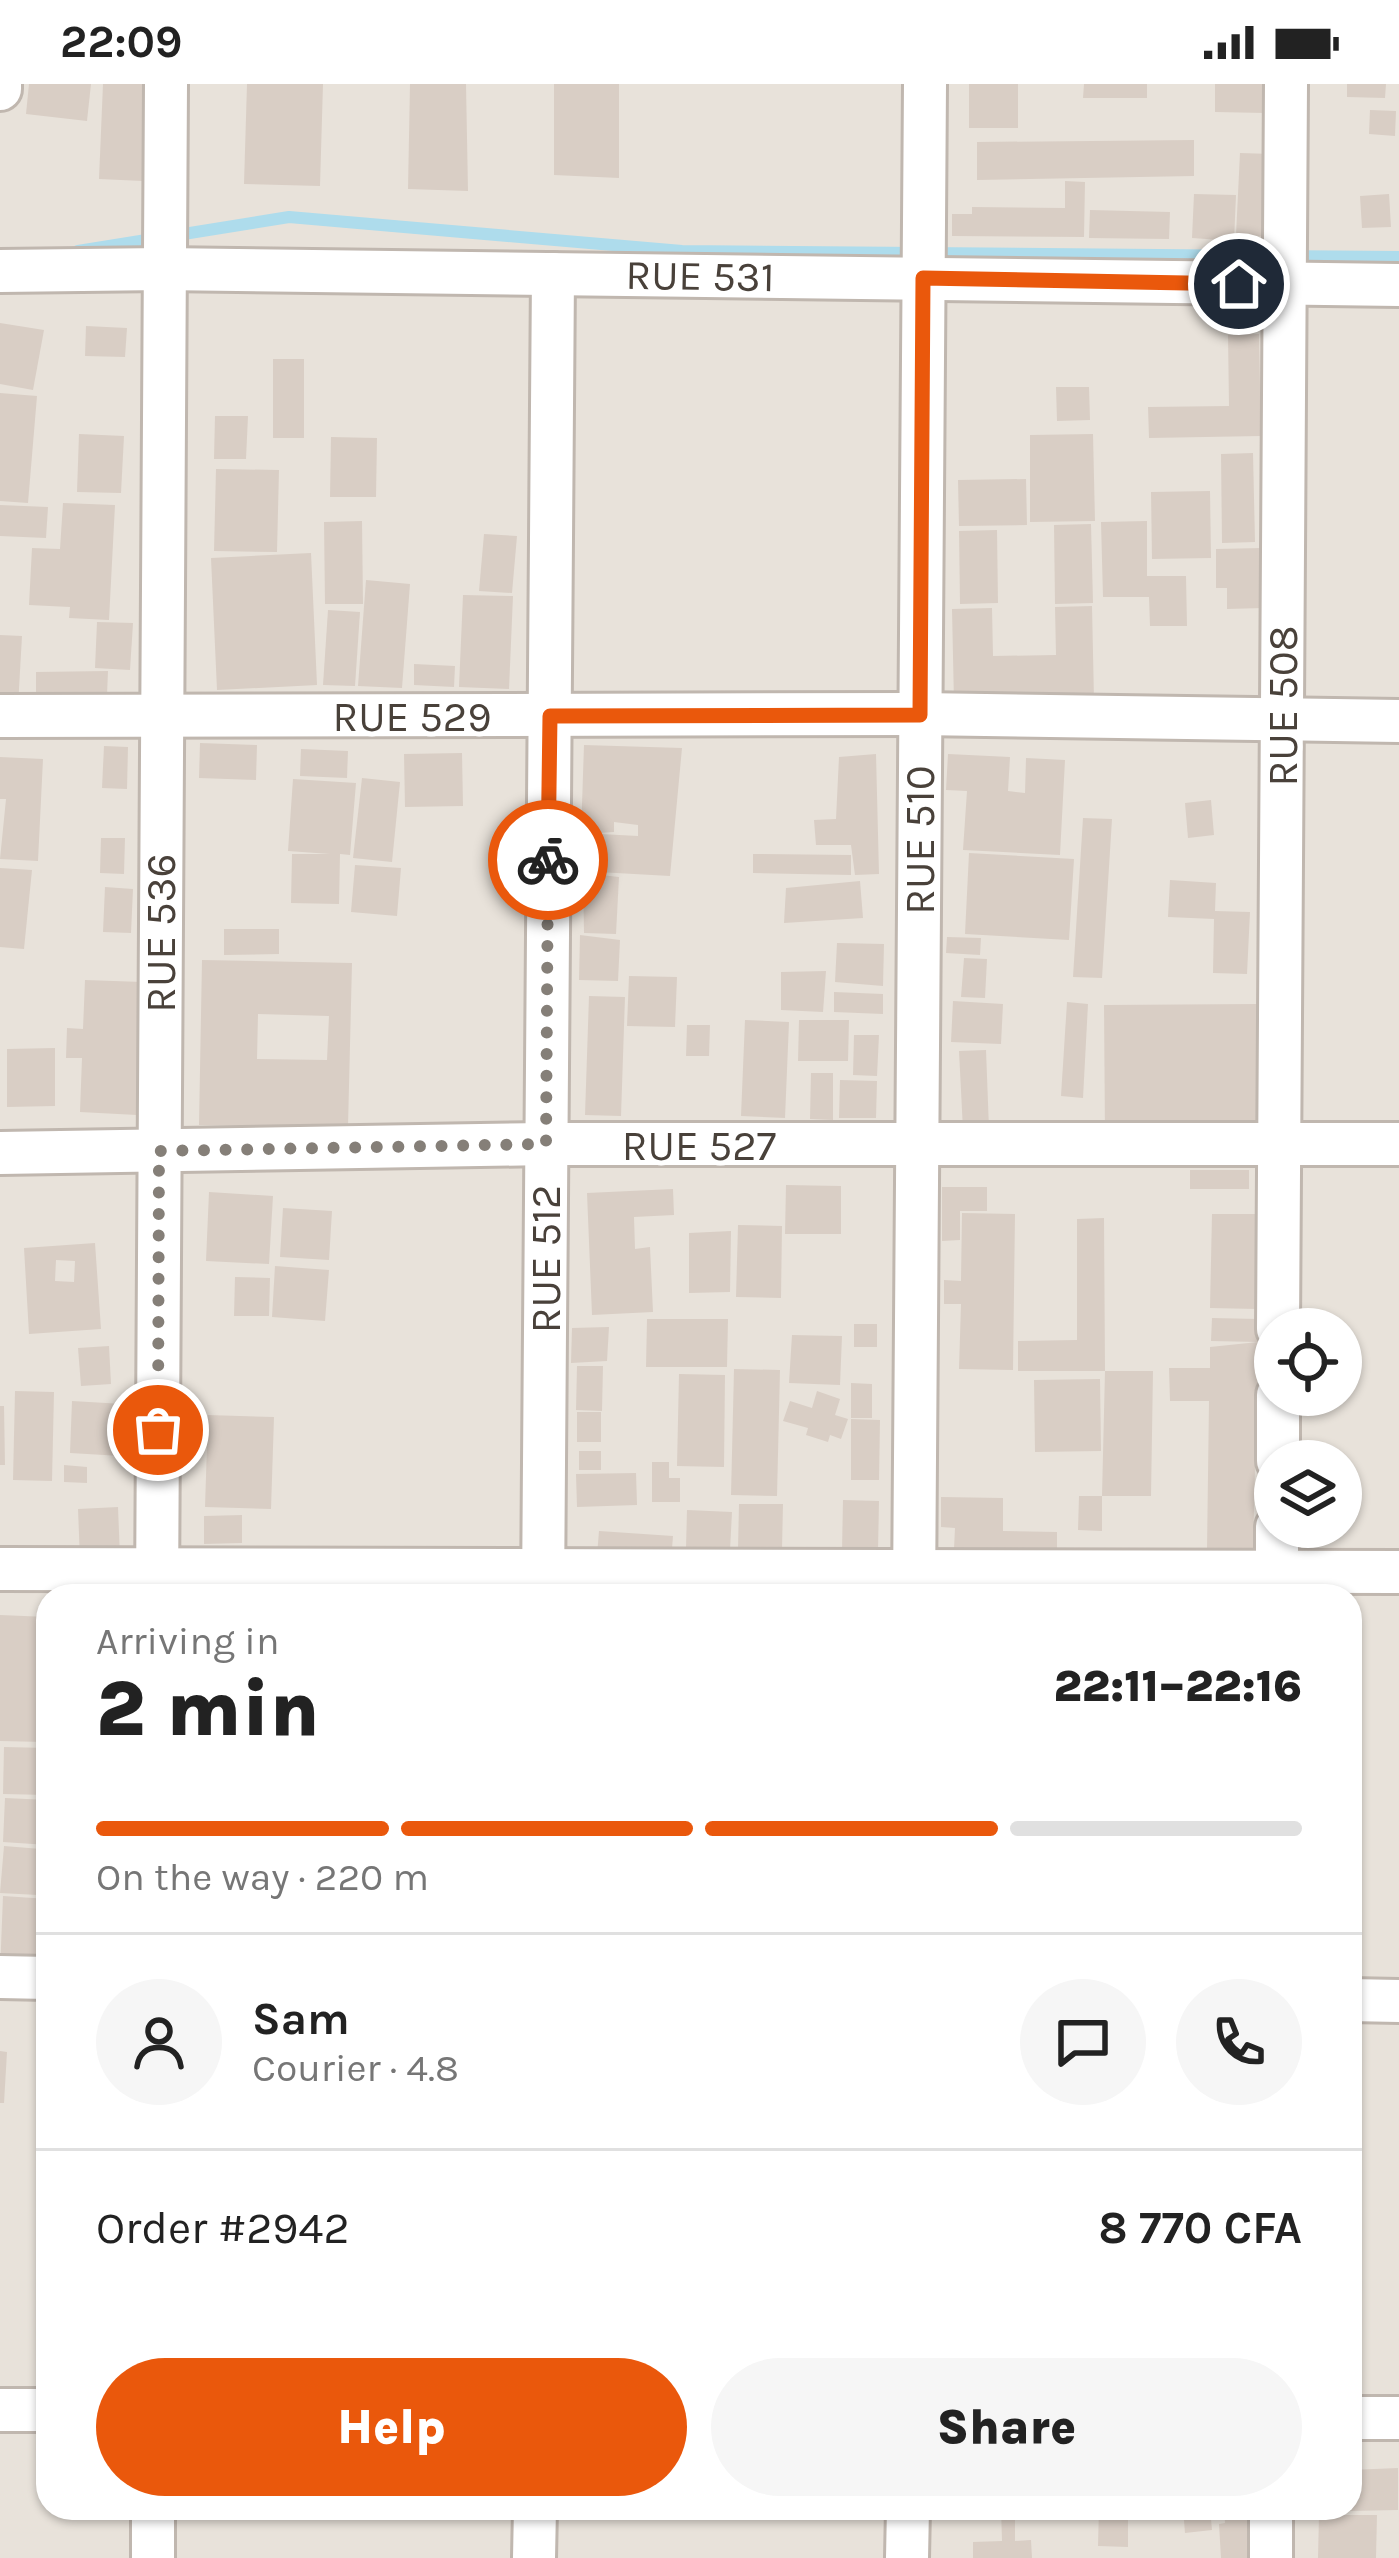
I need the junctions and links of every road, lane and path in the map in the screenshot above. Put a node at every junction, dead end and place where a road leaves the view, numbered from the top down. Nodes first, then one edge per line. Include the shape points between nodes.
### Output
1 (166, 84) edge
2 (925, 84) edge
3 (1286, 84) edge
4 (163, 269) junction
5 (0, 271) edge
6 (553, 274) junction
7 (923, 278) junction
8 (1284, 285) junction
9 (1399, 285) edge
10 (920, 715) junction
11 (0, 716) edge
12 (161, 716) junction
13 (550, 716) junction
14 (1282, 718) junction
15 (1399, 721) edge
16 (546, 1144) junction
17 (1399, 1144) edge
18 (1279, 1145) junction
19 (917, 1147) junction
20 (159, 1151) junction
21 (0, 1153) edge
22 (1278, 1308) edge
23 (1277, 1548) edge
24 (0, 1569) edge
25 (1399, 1571) edge
26 (543, 1582) edge
27 (157, 1583) edge
28 (914, 1583) edge
29 (1277, 1584) edge
30 (0, 1977) edge
31 (36, 1978) edge
32 (1362, 2000) edge
33 (1399, 2001) edge
34 (0, 2410) edge
35 (36, 2410) edge
36 (1362, 2418) edge
37 (1399, 2418) edge
38 (153, 2520) edge
39 (535, 2520) edge
40 (908, 2520) edge
41 (1271, 2520) edge
42 (153, 2558) edge
43 (535, 2558) edge
44 (908, 2558) edge
45 (1271, 2558) edge

1 - 4 street, RUE 536
2 - 7 street, RUE 510
3 - 8 street, RUE 508
4 - 5 street, RUE 531
4 - 6 street, RUE 531
4 - 12 street, RUE 536
6 - 7 street, RUE 531
6 - 13 street, RUE 512
7 - 8 street, RUE 531
7 - 10 street, RUE 510
8 - 9 street, RUE 531
8 - 14 street, RUE 508
10 - 13 street, RUE 529
10 - 14 street, RUE 529
10 - 19 street, RUE 510
11 - 12 street, RUE 529
12 - 13 street, RUE 529
12 - 20 street, RUE 536
13 - 16 street, RUE 512
14 - 15 street, RUE 529
14 - 18 street, RUE 508
16 - 19 street, RUE 527
16 - 20 street, RUE 527
16 - 26 street, RUE 512
17 - 18 street, RUE 527
18 - 19 street, RUE 527
18 - 22 street, RUE 508
19 - 28 street, RUE 510
20 - 21 street, RUE 527
20 - 27 street, RUE 536
23 - 29 street
24 - 27 street
25 - 29 street
26 - 27 street
26 - 28 street
28 - 29 street
30 - 31 street
32 - 33 street
34 - 35 street
36 - 37 street
38 - 42 street
39 - 43 street
40 - 44 street
41 - 45 street

